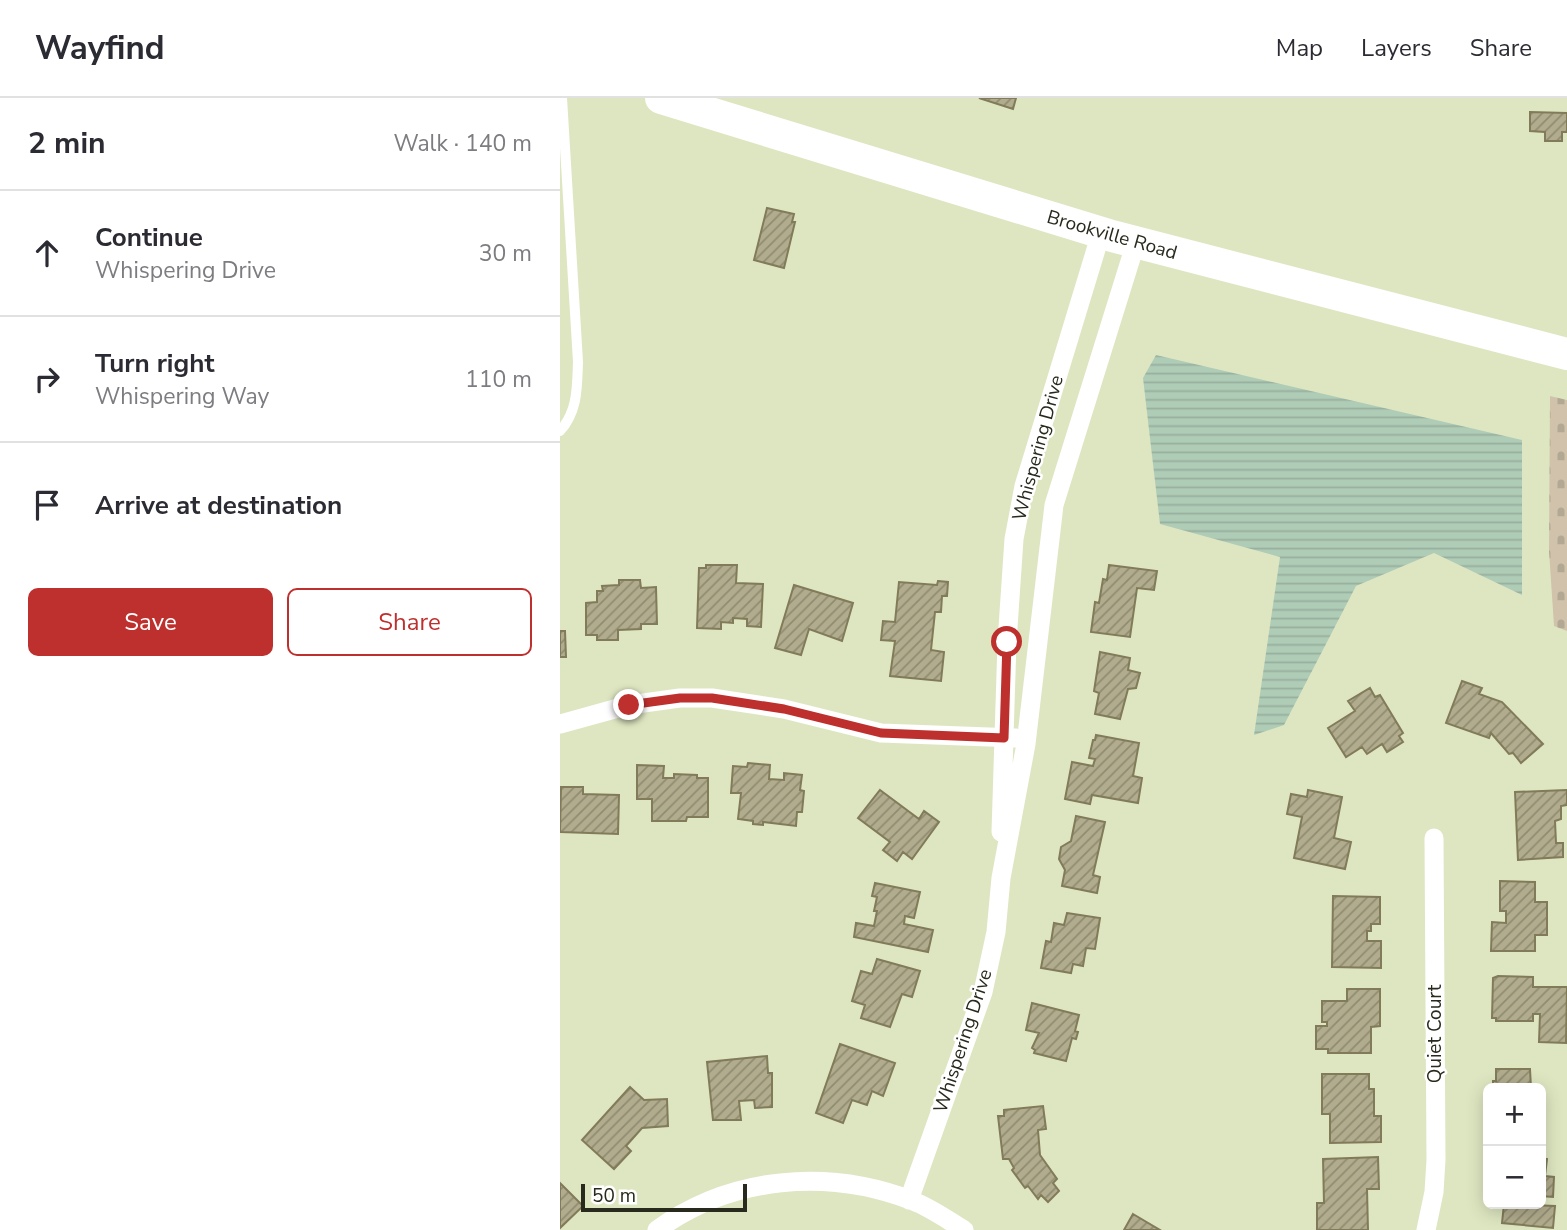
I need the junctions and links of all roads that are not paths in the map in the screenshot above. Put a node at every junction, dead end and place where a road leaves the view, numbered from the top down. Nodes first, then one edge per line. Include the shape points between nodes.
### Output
1 (562, 98) edge
2 (661, 98) edge
3 (1101, 233) junction
4 (1136, 242) junction
5 (1567, 354) edge
6 (560, 430) edge
7 (1009, 602) junction
8 (1042, 604) junction
9 (560, 724) edge
10 (1004, 738) junction
11 (1027, 738) junction
12 (1434, 838) dead end
13 (1001, 878) junction
14 (909, 1200) junction
15 (657, 1230) edge
16 (964, 1230) edge
17 (1426, 1230) edge

1 - 6 lane via 578,362 577,398
2 - 3 main road, Brookville Road
3 - 4 main road, Brookville Road
3 - 7 street, Whispering Drive via 1024,486
4 - 5 main road, Brookville Road
4 - 8 street, Whispering Drive via 1054,505
7 - 8 street
7 - 10 street, Whispering Drive
8 - 11 street, Whispering Drive
9 - 10 street via 629,705 712,698 784,709 881,733
10 - 11 street
10 - 13 street, Whispering Drive
11 - 13 street, Whispering Drive
12 - 17 street, Quiet Court via 1436,1160
13 - 14 street, Whispering Drive via 983,992
14 - 15 street via 853,1184 782,1182 721,1196
14 - 16 street

